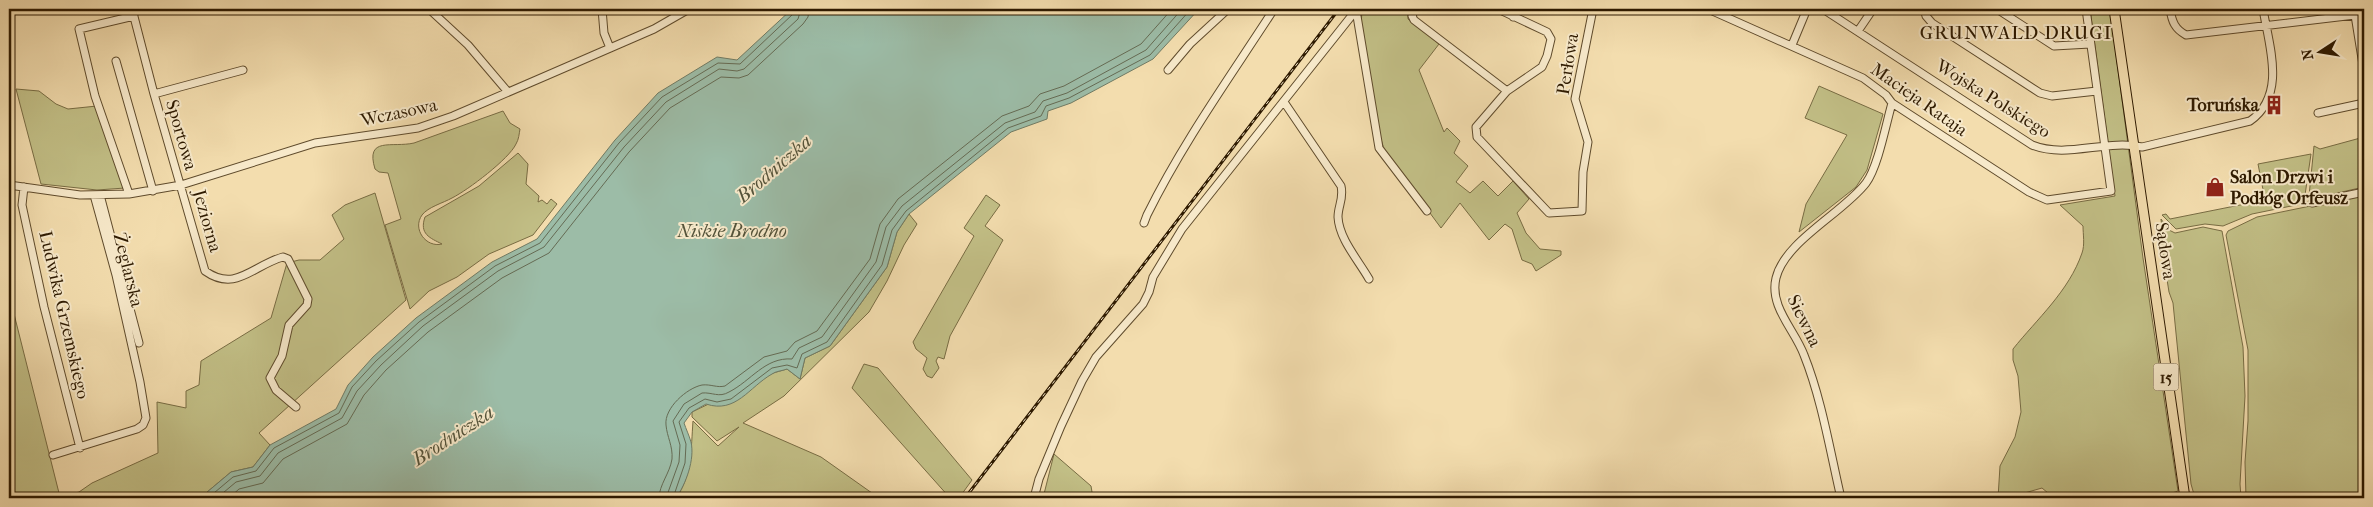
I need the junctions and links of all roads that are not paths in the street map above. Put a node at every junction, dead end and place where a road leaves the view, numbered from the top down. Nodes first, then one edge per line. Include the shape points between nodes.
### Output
1 (429, 9) edge
2 (602, 9) edge
3 (689, 9) edge
4 (1228, 9) edge
5 (1274, 9) edge
6 (1356, 9) edge
7 (1415, 9) edge
8 (1498, 9) edge
9 (1518, 9) edge
10 (1593, 9) edge
11 (1708, 9) edge
12 (1807, 9) edge
13 (1823, 9) edge
14 (1873, 9) edge
15 (1924, 9) edge
16 (1997, 9) edge
17 (2086, 9) edge
18 (2114, 9) edge
19 (2170, 9) edge
20 (2263, 9) edge
21 (133, 12) edge
22 (2354, 12) edge
23 (1513, 18) junction
24 (2266, 27) junction
25 (1858, 31) junction
26 (2090, 44) junction
27 (1792, 45) junction
28 (610, 48) junction
29 (116, 61) dead end
30 (243, 70) dead end
31 (1168, 70) dead end
32 (2364, 71) edge
33 (1507, 91) junction
34 (2097, 91) junction
35 (508, 92) junction
36 (154, 94) junction
37 (1284, 102) junction
38 (2364, 103) edge
39 (1892, 104) junction
40 (2318, 113) dead end
41 (2133, 145) junction
42 (2105, 146) junction
43 (9, 185) edge
44 (180, 185) junction
45 (24, 187) junction
46 (153, 191) junction
47 (2364, 192) edge
48 (129, 194) junction
49 (97, 195) junction
50 (2312, 203) dead end
51 (1427, 211) dead end
52 (1144, 223) dead end
53 (1369, 279) dead end
54 (139, 343) dead end
55 (296, 406) dead end
56 (80, 448) junction
57 (53, 455) dead end
58 (1034, 498) edge
59 (1841, 498) edge
60 (2185, 498) edge

1 - 35 street via 468,45
2 - 28 street via 604,33
3 - 28 street, Wczasowa
4 - 31 street via 1190,44
5 - 52 street via 1177,158
6 - 37 street
6 - 51 street via 1379,148
7 - 33 street via 1414,20
8 - 23 street
9 - 23 street
10 - 33 street, Perłowa via 1575,98 1588,142 1582,211 1548,214 1477,137 1476,127
11 - 27 street, Macieja Rataja
12 - 27 street
13 - 25 street, Wojska Polskiego
14 - 25 street
15 - 34 street via 1932,23 2040,93 2052,96
16 - 26 street via 2054,46
17 - 26 street
18 - 41 main road, Sądowa / 15
19 - 24 street via 2174,25 2186,35
20 - 24 street, Wojska Polskiego
21 - 36 street, Sportowa
21 - 48 street via 79,29 95,96
22 - 24 street
22 - 32 street
23 - 33 street via 1548,32 1551,39 1542,67
24 - 41 street, Wojska Polskiego via 2274,76 2272,93 2258,116 2250,121 2151,145
25 - 42 street, Wojska Polskiego via 2032,145 2052,151
26 - 34 street
27 - 39 street, Macieja Rataja via 1863,78 1886,95
28 - 35 street, Wczasowa
29 - 46 street
30 - 36 street, Sportowa
34 - 42 street
35 - 44 street, Wczasowa via 418,128 315,143
36 - 44 street, Sportowa
37 - 53 street via 1341,186 1343,194 1338,216 1341,230
37 - 58 street via 1182,229 1153,277 1143,304 1096,357 1061,426
38 - 40 street
39 - 42 street, Macieja Rataja via 2039,198 2058,200 2111,191
39 - 59 street, Siewna via 1867,181 1855,196 1821,222 1793,250 1780,266 1774,287 1778,308 1800,345 1812,378
41 - 42 street, Wojska Polskiego
41 - 60 main road, Sądowa / 15
43 - 45 street, Wczasowa
44 - 46 street, Wczasowa
44 - 55 street, Jeziorna via 205,271 216,279 227,281 283,257 288,259 308,296 307,304 289,325 282,356 270,378 276,390
45 - 49 street, Wczasowa
45 - 56 street, Ludwika Grzemskiego via 22,205
46 - 48 street, Wczasowa
47 - 50 street
48 - 49 street, Wczasowa
49 - 54 street
49 - 56 street, Żeglarska via 146,418 137,429
56 - 57 street, Żeglarska

